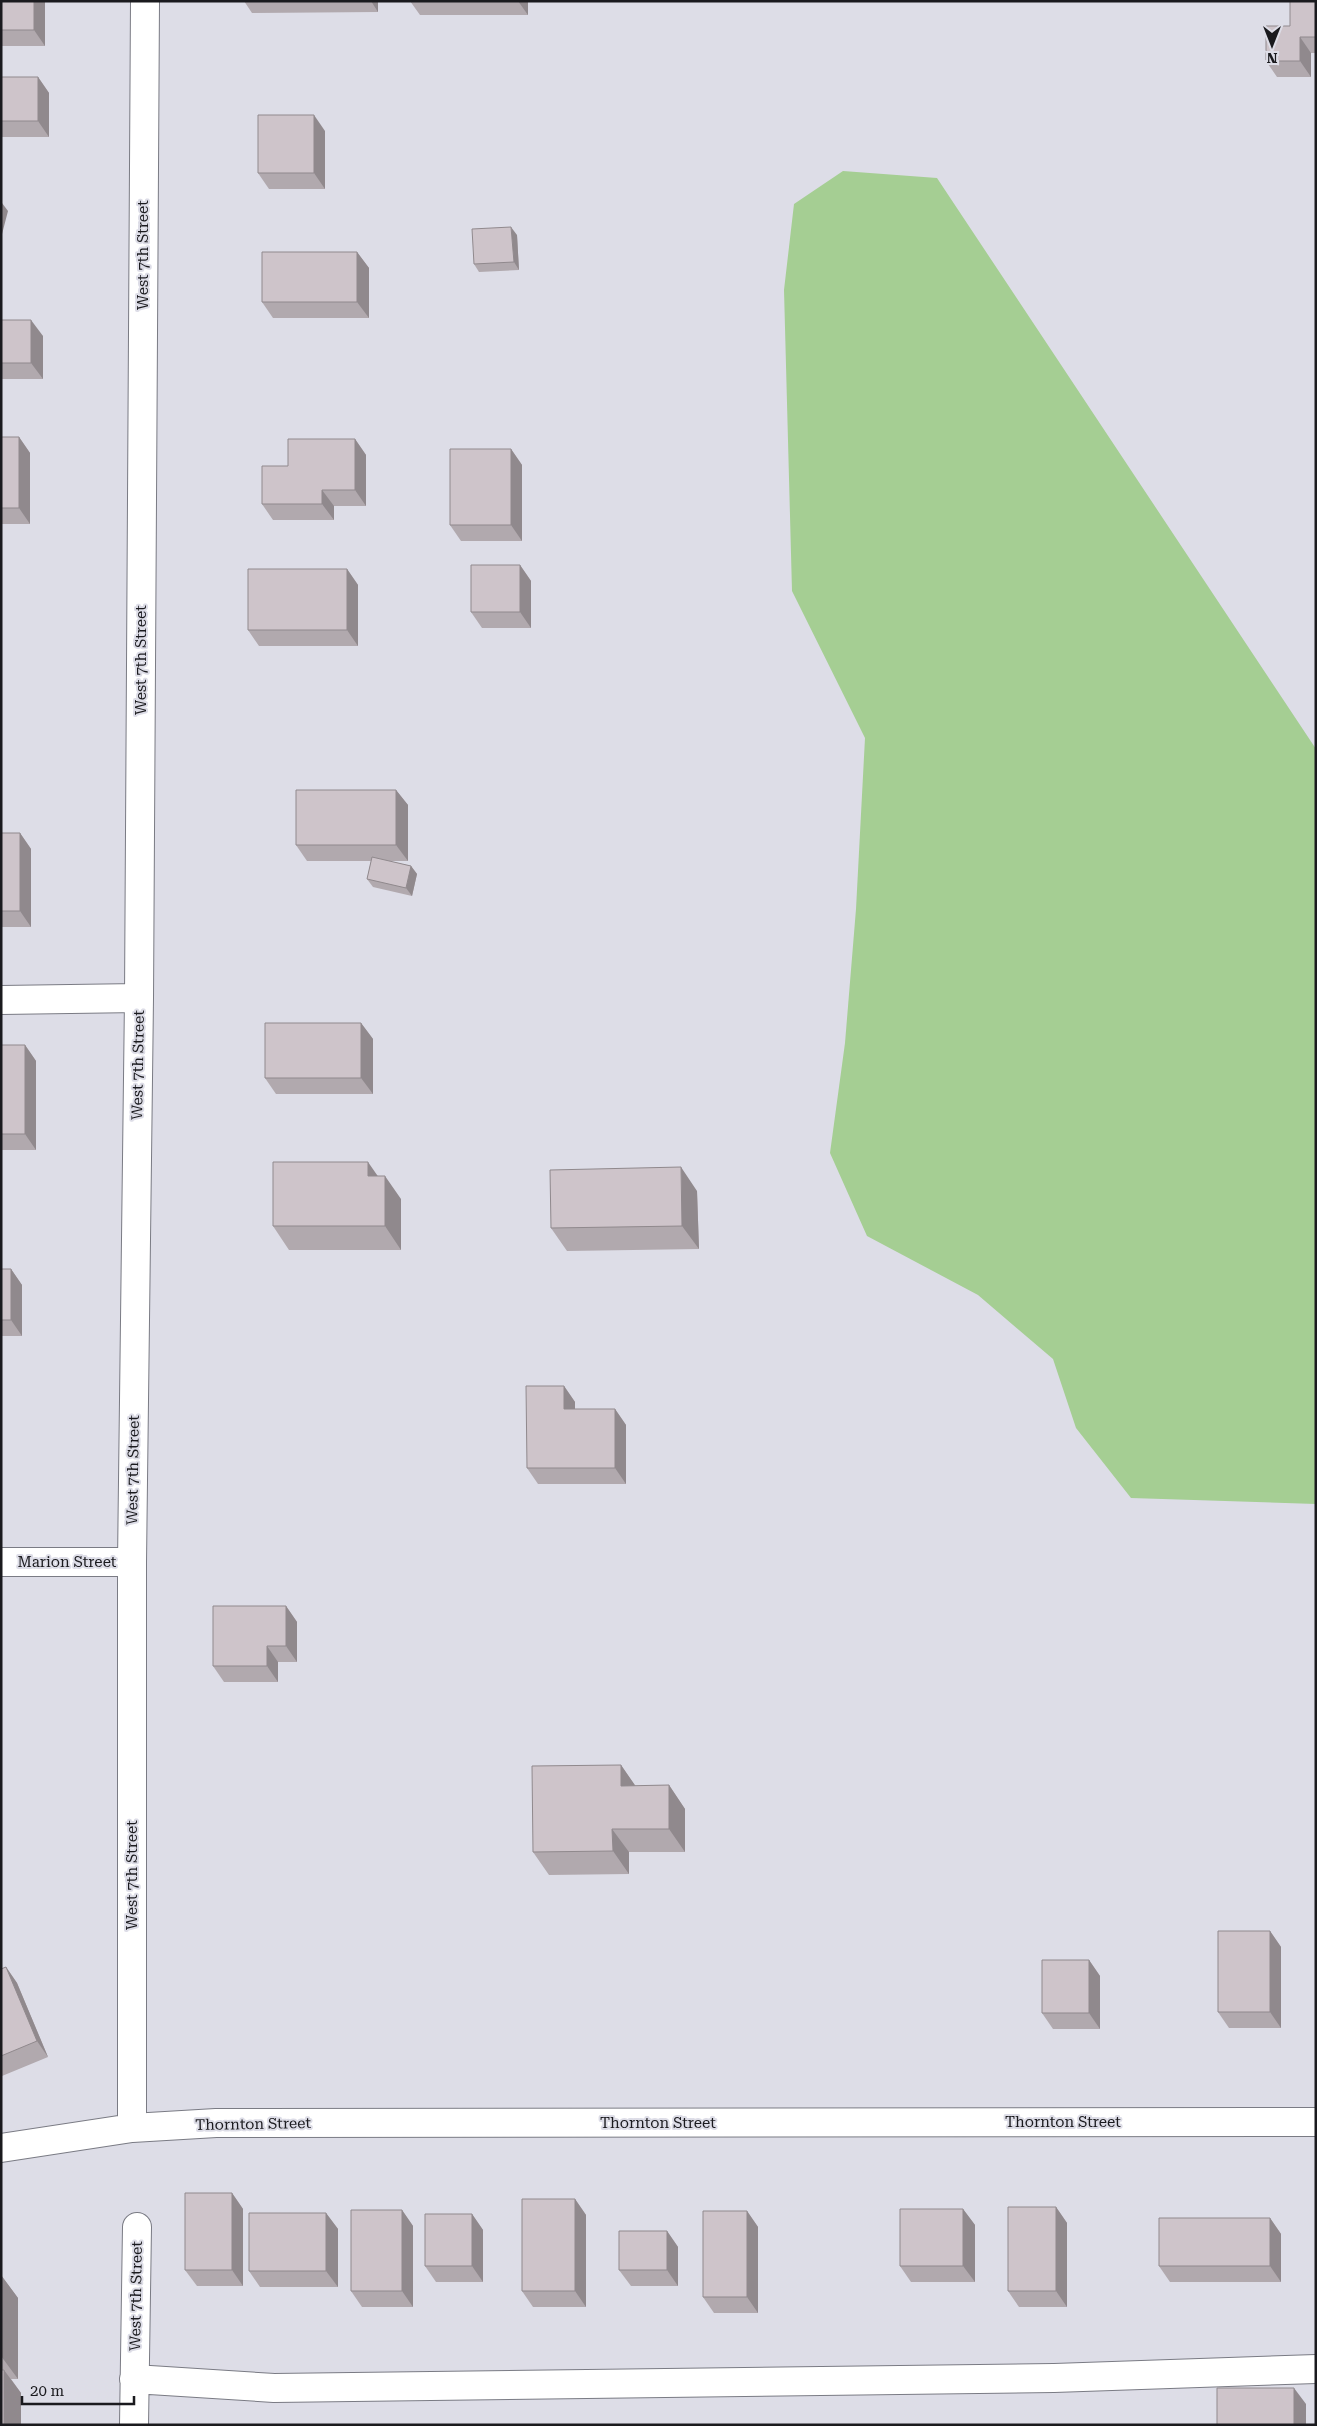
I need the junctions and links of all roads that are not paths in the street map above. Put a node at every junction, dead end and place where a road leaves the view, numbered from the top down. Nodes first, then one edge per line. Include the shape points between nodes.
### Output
1 (145, 1) edge
2 (139, 998) junction
3 (1, 1000) edge
4 (1, 1562) edge
5 (132, 1562) junction
6 (1316, 2122) edge
7 (132, 2128) junction
8 (1, 2148) edge
9 (137, 2227) dead end
10 (1316, 2369) edge
11 (134, 2379) junction
12 (134, 2425) edge

1 - 2 street, West 7th Street
2 - 3 street
2 - 5 street, West 7th Street
4 - 5 street, Marion Street
5 - 7 street, West 7th Street
6 - 7 street, Thornton Street via 216,2123
7 - 8 street, Thornton Street
9 - 11 street, West 7th Street
10 - 11 street via 1054,2378 274,2388
11 - 12 street, West 7th Street

